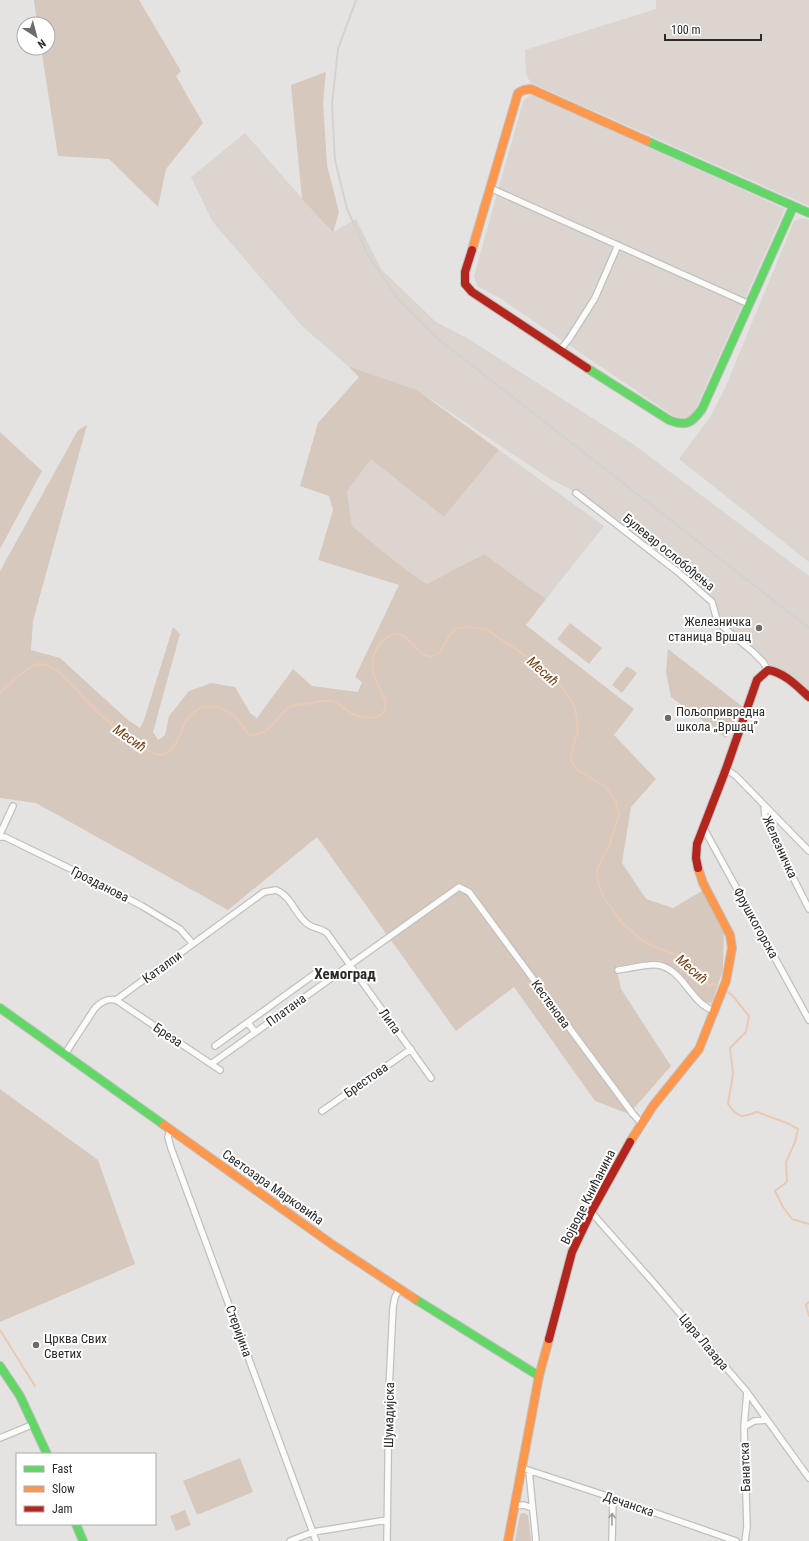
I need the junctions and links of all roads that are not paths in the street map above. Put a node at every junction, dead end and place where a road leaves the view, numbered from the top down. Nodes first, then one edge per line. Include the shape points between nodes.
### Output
1 (490, 188) junction
2 (793, 207) junction
3 (809, 213) edge
4 (618, 245) junction
5 (749, 304) junction
6 (560, 350) junction
7 (576, 493) dead end
8 (768, 670) junction
9 (809, 696) edge
10 (726, 769) junction
11 (764, 805) junction
12 (13, 806) dead end
13 (703, 827) junction
14 (0, 836) edge
15 (809, 851) edge
16 (459, 887) joint
17 (272, 889) joint
18 (809, 909) edge
19 (193, 944) junction
20 (349, 964) junction
21 (618, 970) dead end
22 (316, 973) dead end
23 (116, 1000) junction
24 (0, 1008) edge
25 (714, 1012) junction
26 (809, 1020) edge
27 (248, 1022) junction
28 (255, 1032) junction
29 (215, 1046) dead end
30 (411, 1049) junction
31 (65, 1054) junction
32 (211, 1064) junction
33 (220, 1070) dead end
34 (431, 1078) dead end
35 (322, 1111) dead end
36 (642, 1124) junction
37 (170, 1130) junction
38 (591, 1212) junction
39 (399, 1290) junction
40 (0, 1366) edge
41 (539, 1376) junction
42 (747, 1392) junction
43 (766, 1420) junction
44 (34, 1424) junction
45 (744, 1427) junction
46 (0, 1438) edge
47 (46, 1453) edge
48 (525, 1469) junction
49 (809, 1478) edge
50 (612, 1498) junction
51 (515, 1506) junction
52 (532, 1508) junction
53 (388, 1520) junction
54 (76, 1525) edge
55 (313, 1532) junction
56 (83, 1541) edge
57 (290, 1541) edge
58 (316, 1541) edge
59 (387, 1541) edge
60 (508, 1541) edge
61 (536, 1541) edge
62 (612, 1541) edge
63 (736, 1541) edge
64 (745, 1541) edge

1 - 2 street via 518,93 531,89
1 - 4 street
1 - 6 street via 465,272 465,284 477,295
2 - 3 street
2 - 5 street
4 - 5 street
4 - 6 street via 595,298
5 - 6 street via 702,409 696,419 688,424 675,424
7 - 8 street, Булевар ослобођења via 678,572 712,602 717,620 753,652
8 - 9 street, Булевар ослобођења via 778,673
8 - 10 street, Војводе Книћанина via 757,680
10 - 11 street
10 - 13 street, Војводе Книћанина
11 - 15 street
11 - 18 street, Железничка via 765,817 774,840
12 - 14 street
13 - 25 street, Војводе Книћанина via 697,844 698,868 730,935 732,948 730,967
13 - 26 street, Фрушкогорска
14 - 19 street, Грозданова via 66,866 142,906 180,929
16 - 20 street, Платана
16 - 36 street, Кестенова via 469,892
17 - 19 street, Каталпи via 264,892
17 - 20 street, Липа via 284,894 309,925 324,930
19 - 23 street, Каталпи
20 - 28 street, Платана
20 - 30 street, Липа
21 - 25 street via 658,965 667,968 700,1002
22 - 27 street
23 - 31 street, Каталпи via 103,1001 95,1008
23 - 32 street, Бреза
24 - 31 street, Светозара Марковића
25 - 36 street, Војводе Книћанина via 699,1049
27 - 28 street
27 - 29 street
28 - 32 street, Платана
30 - 34 street, Липа
30 - 35 street, Брестова
31 - 37 street, Светозара Марковића
32 - 33 street, Бреза
36 - 38 street, Војводе Книћанина
37 - 39 street, Светозара Марковића
37 - 55 street, Стеријина via 168,1137 171,1148
38 - 41 street, Војводе Книћанина via 572,1252
38 - 42 street, Цара Лазара
39 - 41 street, Светозара Марковића
39 - 53 street, Шумадијска via 393,1307 389,1389
40 - 44 street via 20,1396
41 - 48 street, Војводе Книћанина
42 - 43 street, Цара Лазара
42 - 45 street, Банатска
43 - 45 street via 754,1421
43 - 49 street, Цара Лазара
44 - 46 street
44 - 47 street
45 - 64 street, Банатска via 747,1527
48 - 50 street, Дечанска
48 - 51 street, Војводе Книћанина
48 - 52 street, Војводе Книћанина
62 -> 50 street
50 - 63 street, Дечанска
51 - 52 street via 524,1505
51 - 60 street, Војводе Книћанина
52 - 61 street, Војводе Книћанина
53 - 55 street
53 - 59 street, Шумадијска
54 - 56 street
55 - 57 street
55 - 58 street, Стеријина

